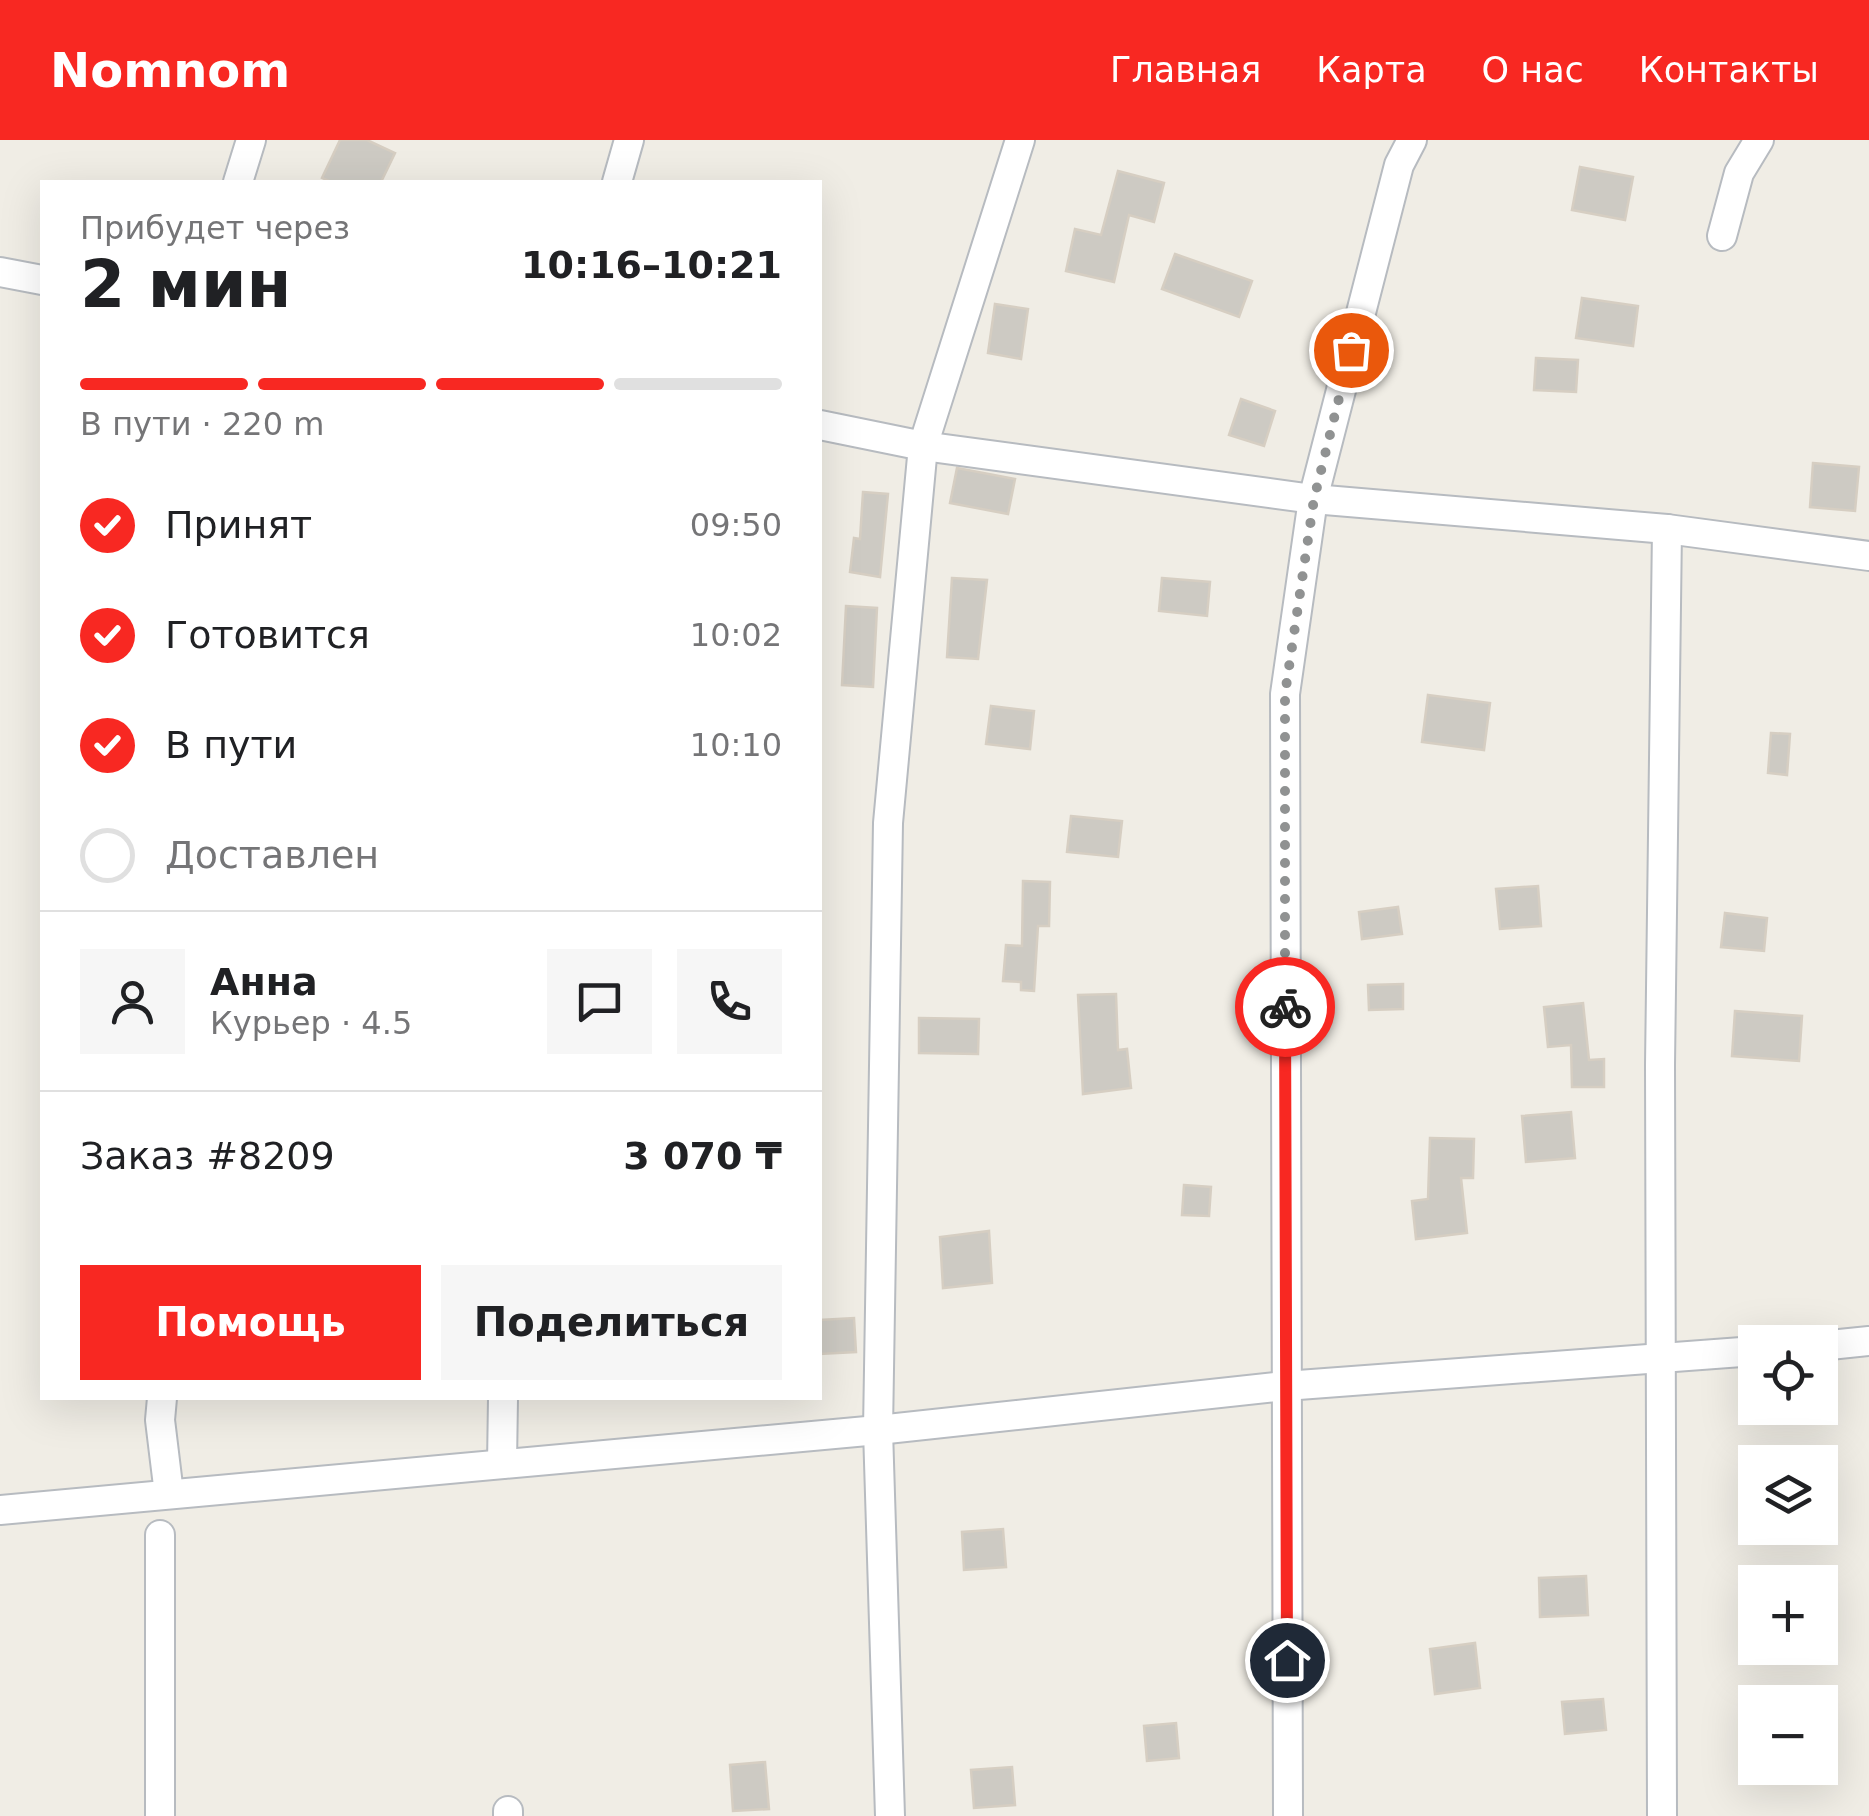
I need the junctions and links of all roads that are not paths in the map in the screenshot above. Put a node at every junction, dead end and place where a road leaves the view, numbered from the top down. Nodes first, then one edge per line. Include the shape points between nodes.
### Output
1 (252, 140) edge
2 (629, 140) edge
3 (1020, 140) edge
4 (1412, 140) edge
5 (1760, 140) edge
6 (239, 180) edge
7 (618, 180) edge
8 (1722, 236) dead end
9 (0, 272) edge
10 (40, 280) edge
11 (822, 425) edge
12 (923, 446) junction
13 (1314, 499) junction
14 (1667, 528) junction
15 (1869, 556) edge
16 (1869, 1341) edge
17 (1838, 1344) edge
18 (1738, 1353) edge
19 (1660, 1360) junction
20 (1285, 1386) junction
21 (162, 1400) edge
22 (502, 1400) edge
23 (878, 1430) junction
24 (502, 1464) junction
25 (168, 1494) junction
26 (0, 1510) edge
27 (160, 1535) dead end
28 (160, 1816) edge
29 (890, 1816) edge
30 (1288, 1816) edge
31 (1662, 1816) edge

1 - 6 street
2 - 7 street
3 - 12 street
4 - 13 street via 1399,165
5 - 8 street via 1739,173
9 - 10 street
11 - 12 street
12 - 13 street
12 - 23 street via 888,823
13 - 14 street
13 - 20 street via 1285,694
14 - 15 street
14 - 19 street
16 - 17 street
18 - 19 street
19 - 20 street
19 - 31 street
20 - 23 street
20 - 30 street
21 - 25 street
22 - 24 street
23 - 24 street
23 - 29 street
24 - 25 street
25 - 26 street
27 - 28 street

